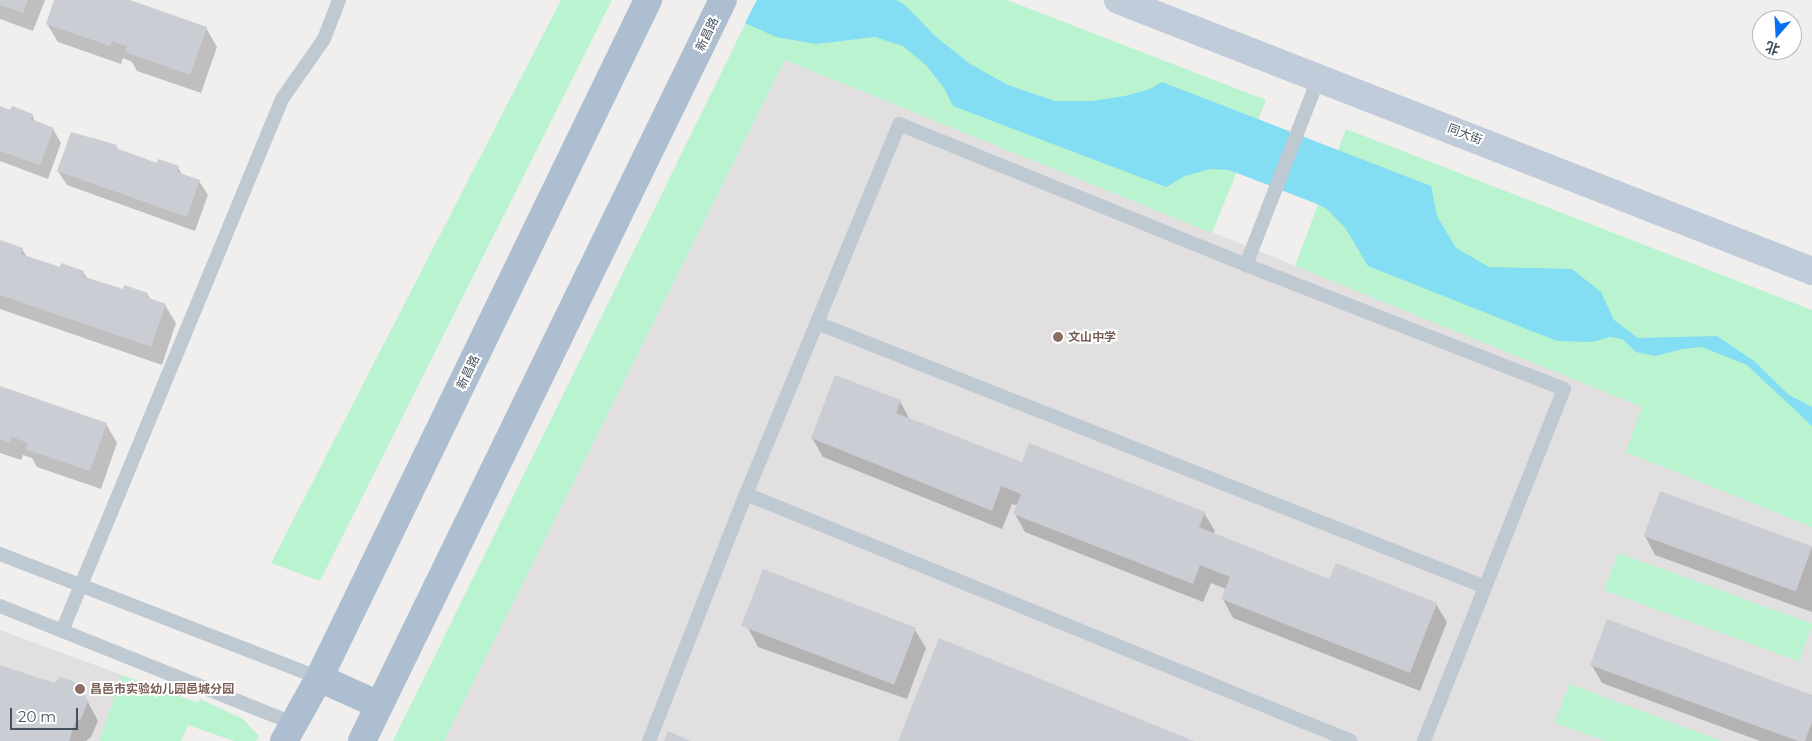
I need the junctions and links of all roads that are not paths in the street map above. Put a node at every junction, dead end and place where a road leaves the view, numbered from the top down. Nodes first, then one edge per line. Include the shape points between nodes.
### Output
1 (339, 0) edge
2 (648, 0) edge
3 (723, 0) edge
4 (1118, 0) edge
5 (1319, 77) junction
6 (1246, 265) junction
7 (1812, 271) edge
8 (817, 323) junction
9 (746, 494) junction
10 (0, 554) edge
11 (80, 585) junction
12 (1485, 587) junction
13 (0, 606) edge
14 (62, 631) junction
15 (319, 678) junction
16 (379, 705) junction
17 (288, 732) edge
18 (362, 741) edge
19 (649, 741) edge
20 (1351, 741) edge
21 (1424, 741) edge

1 - 11 lane via 324,39 282,99
2 - 15 main road, 新昌路
3 - 16 main road, 新昌路
4 - 5 street, 同大街
5 - 6 lane
5 - 7 street, 同大街
6 - 8 lane via 899,124
6 - 12 lane via 1564,389
8 - 9 lane
8 - 12 lane
9 - 19 lane
9 - 20 lane
10 - 11 lane
11 - 14 lane
11 - 15 lane
12 - 21 lane
13 - 14 lane
14 - 17 lane
15 - 16 main road
15 - 17 main road, 新昌路
16 - 18 main road, 新昌路

